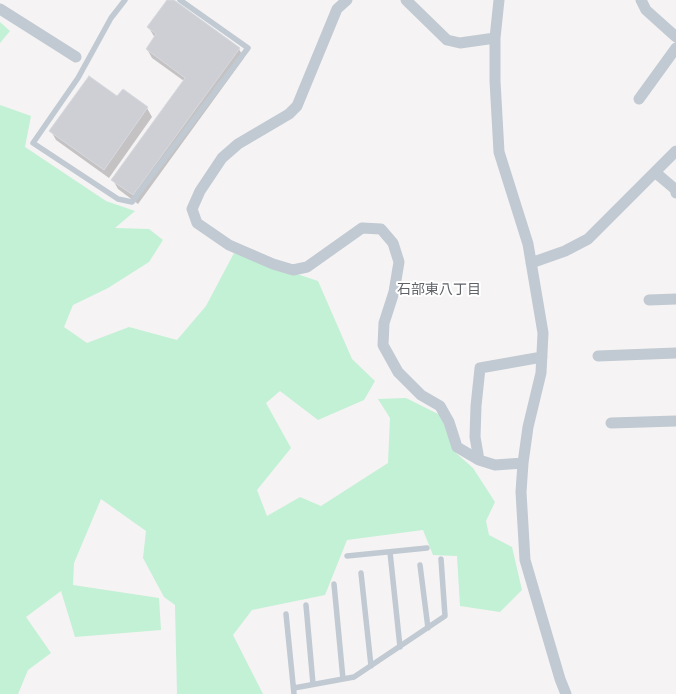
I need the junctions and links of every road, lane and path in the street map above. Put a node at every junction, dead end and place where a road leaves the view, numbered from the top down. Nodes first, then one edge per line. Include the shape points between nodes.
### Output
1 (126, 0) edge
2 (180, 0) edge
3 (347, 0) edge
4 (406, 0) edge
5 (499, 0) edge
6 (641, 0) edge
7 (0, 8) edge
8 (676, 37) edge
9 (495, 38) junction
10 (676, 48) edge
11 (76, 57) joint
12 (86, 64) junction
13 (639, 99) dead end
14 (676, 151) edge
15 (656, 172) junction
16 (676, 193) edge
17 (531, 263) junction
18 (676, 299) edge
19 (649, 300) dead end
20 (676, 353) edge
21 (598, 356) dead end
22 (542, 357) junction
23 (676, 421) edge
24 (611, 423) dead end
25 (479, 460) junction
26 (523, 463) junction
27 (426, 548) dead end
28 (390, 552) junction
29 (347, 556) dead end
30 (441, 559) dead end
31 (420, 565) dead end
32 (362, 573) dead end
33 (334, 584) dead end
34 (306, 604) dead end
35 (286, 614) dead end
36 (428, 628) junction
37 (400, 647) junction
38 (371, 666) junction
39 (343, 679) junction
40 (313, 684) junction
41 (294, 691) edge
42 (566, 694) edge

1 - 12 lane
2 - 12 lane via 248,48 132,202 118,199 33,143
3 - 25 street via 337,9 297,106 222,158 192,209 197,223 228,244 293,270 306,267 362,228 381,229 393,243 399,262 384,323 383,345 398,372 421,395 440,406 457,447
4 - 9 street via 447,40 460,43
5 - 9 street
6 - 8 street via 646,10
7 - 11 street
9 - 17 street via 495,98 500,152
10 - 13 street
11 - 12 lane
14 - 15 street
15 - 16 street
15 - 17 street via 588,239
17 - 22 street via 543,333
18 - 19 street
20 - 21 street
22 - 25 street via 480,368 475,437
22 - 26 street
23 - 24 street
25 - 26 street via 495,465
26 - 42 street via 521,492 525,560
27 - 28 lane
28 - 29 lane
28 - 37 lane
30 - 36 lane via 445,616
31 - 36 lane
32 - 38 lane
33 - 39 lane
34 - 40 lane
35 - 41 lane
36 - 37 lane
37 - 38 lane
38 - 39 lane via 354,677
39 - 40 lane
40 - 41 lane

